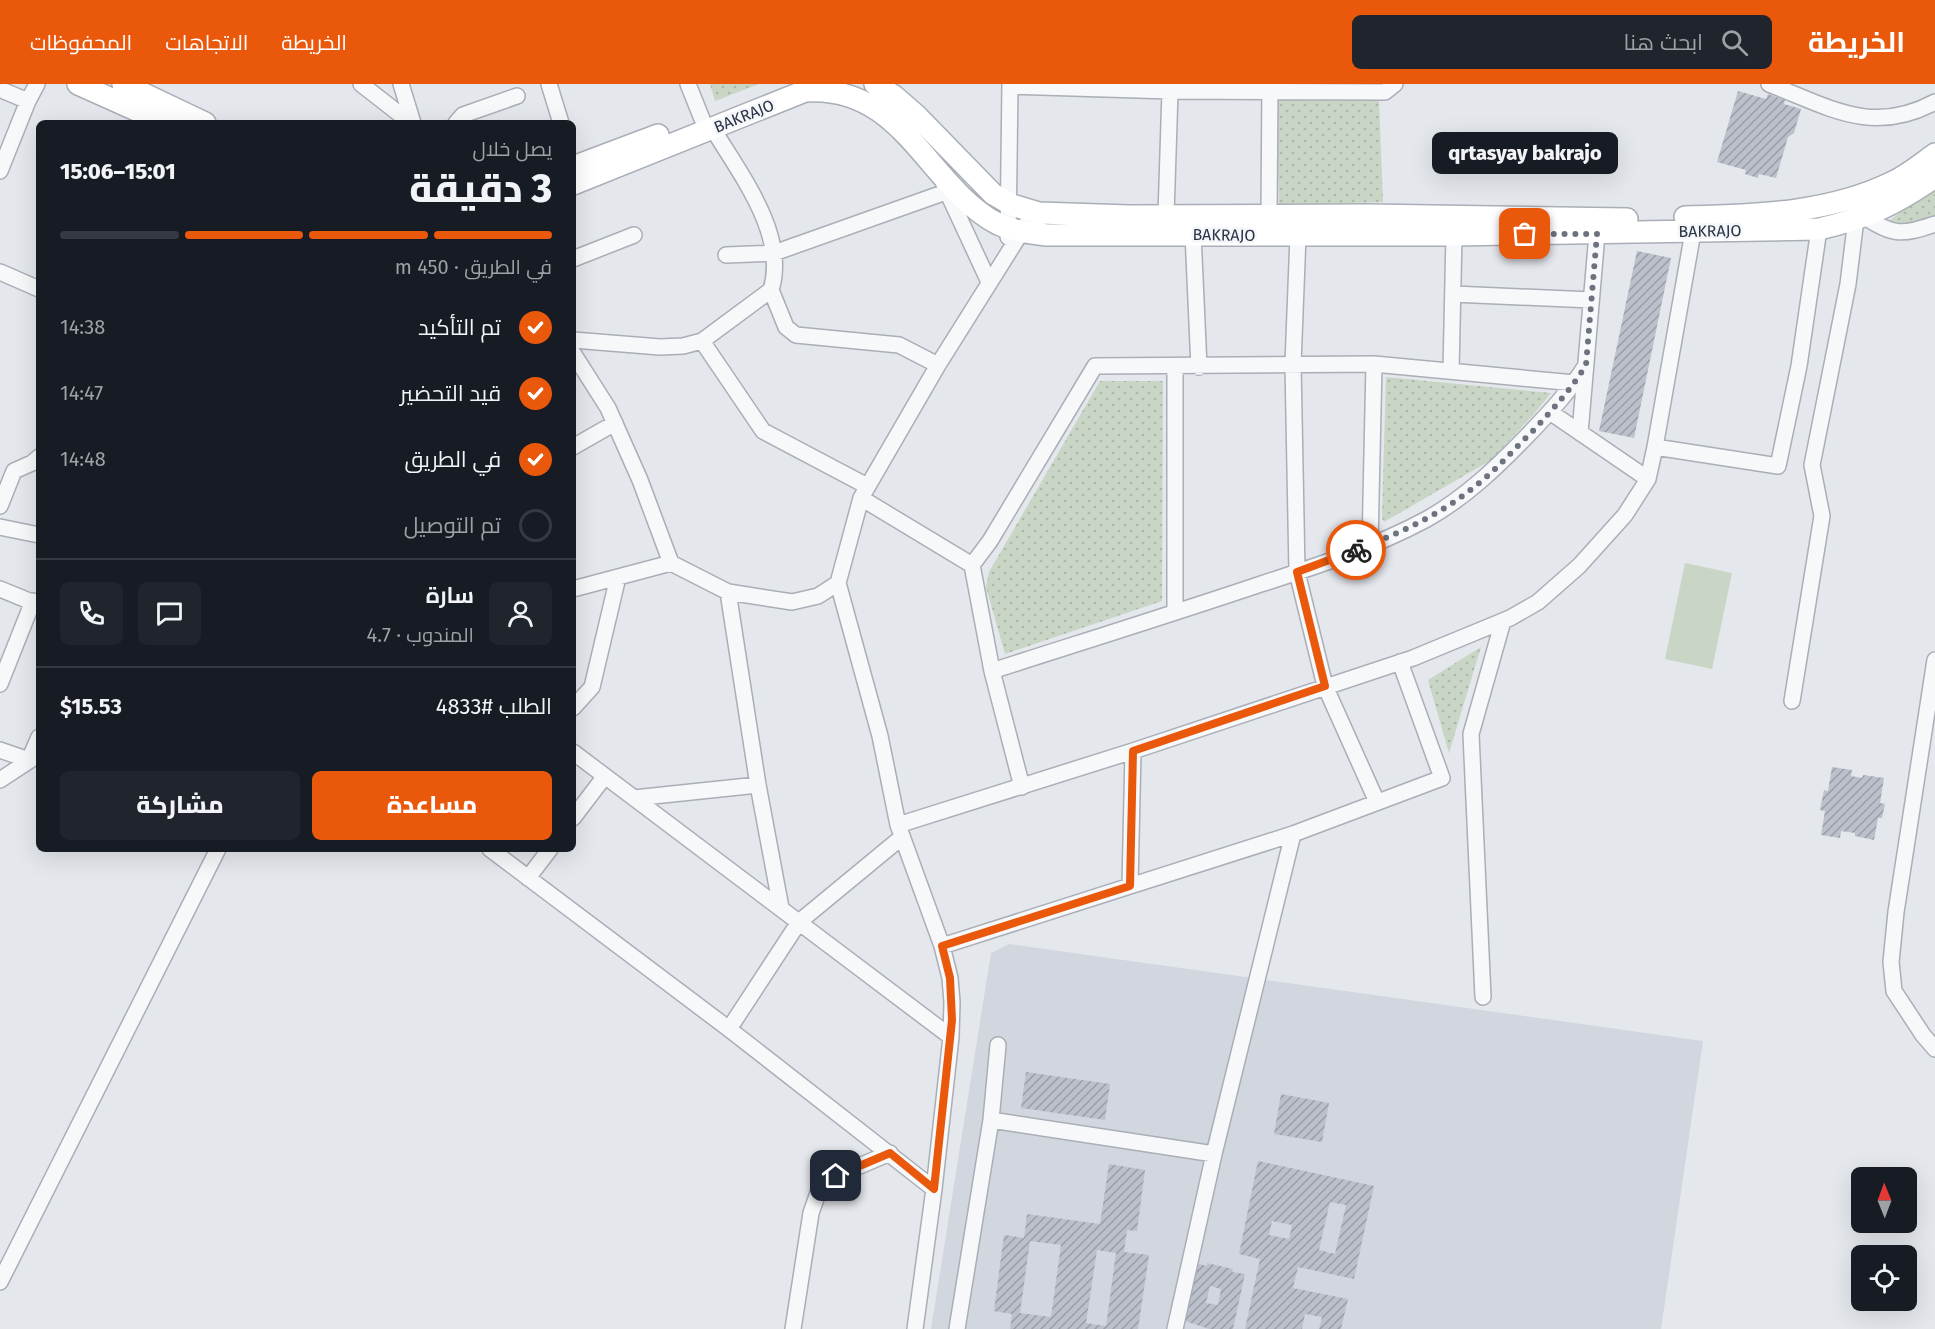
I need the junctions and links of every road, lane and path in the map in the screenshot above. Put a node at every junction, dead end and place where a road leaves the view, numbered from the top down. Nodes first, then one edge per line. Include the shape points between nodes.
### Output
1 (37, 84) edge
2 (78, 84) edge
3 (361, 84) edge
4 (401, 84) edge
5 (549, 84) edge
6 (688, 84) edge
7 (797, 84) edge
8 (875, 84) edge
9 (1395, 84) edge
10 (1769, 84) edge
11 (1010, 85) edge
12 (133, 86) edge
13 (1139, 87) edge
14 (1270, 88) edge
15 (1170, 91) junction
16 (4, 92) edge
17 (517, 96) dead end
18 (28, 101) junction
19 (1935, 102) edge
20 (158, 120) edge
21 (199, 120) edge
22 (408, 120) edge
23 (411, 120) edge
24 (459, 120) edge
25 (560, 120) edge
26 (707, 124) junction
27 (1935, 154) edge
28 (576, 169) edge
29 (0, 171) edge
30 (1935, 177) edge
31 (952, 190) junction
32 (1008, 203) junction
33 (1034, 212) junction
34 (1166, 215) junction
35 (1269, 215) junction
36 (1860, 218) junction
37 (1935, 224) edge
38 (1818, 228) junction
39 (1014, 229) junction
40 (1693, 231) junction
41 (1194, 234) junction
42 (1597, 234) junction
43 (634, 235) dead end
44 (1454, 235) junction
45 (1298, 236) junction
46 (774, 253) junction
47 (726, 255) dead end
48 (576, 258) edge
49 (0, 272) edge
50 (989, 282) junction
51 (36, 288) edge
52 (771, 290) junction
53 (1453, 294) junction
54 (1591, 300) junction
55 (576, 340) edge
56 (702, 341) junction
57 (576, 358) edge
58 (938, 364) junction
59 (1293, 364) junction
60 (1374, 364) junction
61 (1586, 365) junction
62 (1175, 366) junction
63 (1199, 367) junction
64 (1451, 371) junction
65 (1575, 383) junction
66 (1550, 412) junction
67 (615, 423) junction
68 (1580, 433) junction
69 (576, 445) edge
70 (1655, 447) junction
71 (36, 460) edge
72 (1648, 479) junction
73 (864, 492) junction
74 (0, 506) edge
75 (0, 527) edge
76 (36, 534) edge
77 (1370, 544) junction
78 (671, 563) junction
79 (972, 565) junction
80 (1297, 572) junction
81 (618, 577) junction
82 (838, 583) junction
83 (576, 588) edge
84 (0, 589) edge
85 (728, 592) junction
86 (36, 603) edge
87 (1175, 612) junction
88 (1503, 621) junction
89 (1935, 660) edge
90 (1400, 662) junction
91 (992, 671) junction
92 (0, 684) edge
93 (1325, 686) junction
94 (1792, 701) dead end
95 (576, 705) edge
96 (4, 751) edge
97 (1133, 751) junction
98 (576, 754) edge
99 (34, 757) edge
100 (605, 776) junction
101 (0, 778) edge
102 (758, 784) junction
103 (1022, 787) junction
104 (634, 798) junction
105 (1377, 802) junction
106 (576, 814) edge
107 (900, 831) junction
108 (1293, 834) junction
109 (216, 852) edge
110 (494, 852) edge
111 (548, 852) edge
112 (528, 878) junction
113 (1130, 886) junction
114 (781, 908) junction
115 (799, 922) junction
116 (942, 946) junction
117 (1483, 997) dead end
118 (729, 1029) junction
119 (951, 1037) junction
120 (998, 1045) dead end
121 (1935, 1049) edge
122 (991, 1120) junction
123 (890, 1153) junction
124 (1214, 1154) junction
125 (934, 1189) junction
126 (0, 1282) edge
127 (793, 1329) edge
128 (915, 1329) edge
129 (957, 1329) edge
130 (1175, 1329) edge

1 - 18 street
2 - 20 street
3 - 22 street
4 - 23 street
5 - 25 street
6 - 26 street
7 - 26 street, BAKRAJO
8 - 32 street, BAKRAJO via 906,106 984,186
9 - 14 street via 1385,92
10 - 19 street via 1854,117 1898,117
11 - 13 street
11 - 32 street
12 - 21 street
13 - 15 street
14 - 15 street
14 - 35 street
15 - 34 street
16 - 18 street
17 - 24 street
18 - 29 street
26 - 28 street, BAKRAJO
26 - 31 street, BAKRAJO via 804,91 824,87 857,93 903,126
26 - 46 street via 763,212
27 - 35 street, BAKRAJO via 1893,182 1868,192 1806,210 1768,214 1610,219
30 - 36 street, BAKRAJO via 1897,202
31 - 39 street, BAKRAJO via 985,215
31 - 46 street
31 - 50 street
32 - 33 street, BAKRAJO
32 - 39 street
33 - 34 street, BAKRAJO
33 - 39 street
34 - 35 street, BAKRAJO
36 - 37 street via 1883,230 1898,232
36 - 38 street, BAKRAJO
36 - 94 street via 1812,465 1822,516
38 - 40 street, BAKRAJO
38 - 70 street via 1799,366 1778,466
39 - 41 street, BAKRAJO via 1047,235
39 - 50 street via 1008,253
40 - 42 street, BAKRAJO
40 - 70 street
41 - 45 street, BAKRAJO
41 - 63 street
42 - 44 street, BAKRAJO
42 - 54 street
43 - 48 street
44 - 45 street, BAKRAJO
44 - 53 street
45 - 59 street
46 - 47 street
46 - 52 street
49 - 51 street
50 - 58 street
52 - 56 street
52 - 58 street via 786,327 796,335 899,345
53 - 54 street
53 - 64 street
54 - 61 street
55 - 56 street via 670,347
56 - 73 street via 763,431
57 - 67 street
58 - 73 street
59 - 60 street
59 - 63 street
59 - 80 street
60 - 64 street
60 - 77 street
61 - 65 street
61 - 68 street
62 - 63 street
62 - 79 street via 1095,366
62 - 87 street
64 - 65 street
65 - 66 street
66 - 68 street
66 - 77 street via 1497,467 1461,497 1426,519
67 - 69 street
67 - 78 street
68 - 72 street
70 - 72 street
71 - 74 street via 14,471
72 - 88 street via 1625,515 1579,566 1538,602
73 - 79 street
73 - 82 street
75 - 76 street
77 - 80 street
78 - 81 street
78 - 85 street
79 - 91 street
80 - 87 street
80 - 93 street
81 - 83 street
81 - 95 street via 592,687
82 - 85 street via 818,596 792,602
82 - 107 street via 880,736
84 - 86 street
85 - 102 street
86 - 92 street
87 - 91 street
88 - 90 street
88 - 117 street via 1472,734
89 - 121 street via 1891,962 1894,991
90 - 93 street
90 - 105 street via 1442,778
91 - 103 street
93 - 97 street
93 - 105 street
96 - 99 street
96 - 101 street
97 - 103 street
97 - 113 street
98 - 100 street
99 - 101 street
100 - 104 street
100 - 106 street
102 - 104 street
102 - 114 street
103 - 107 street
104 - 114 street
105 - 108 street
107 - 115 street
107 - 116 street
108 - 113 street
108 - 124 street
109 - 126 street
110 - 112 street
111 - 112 street
112 - 118 street
113 - 116 street
114 - 115 street
115 - 118 street
115 - 119 street
116 - 119 street via 950,978
118 - 123 street
119 - 125 street
120 - 122 street
122 - 124 street
122 - 129 street
123 - 125 street
123 - 127 street via 836,1176 818,1193
124 - 130 street
125 - 128 street

